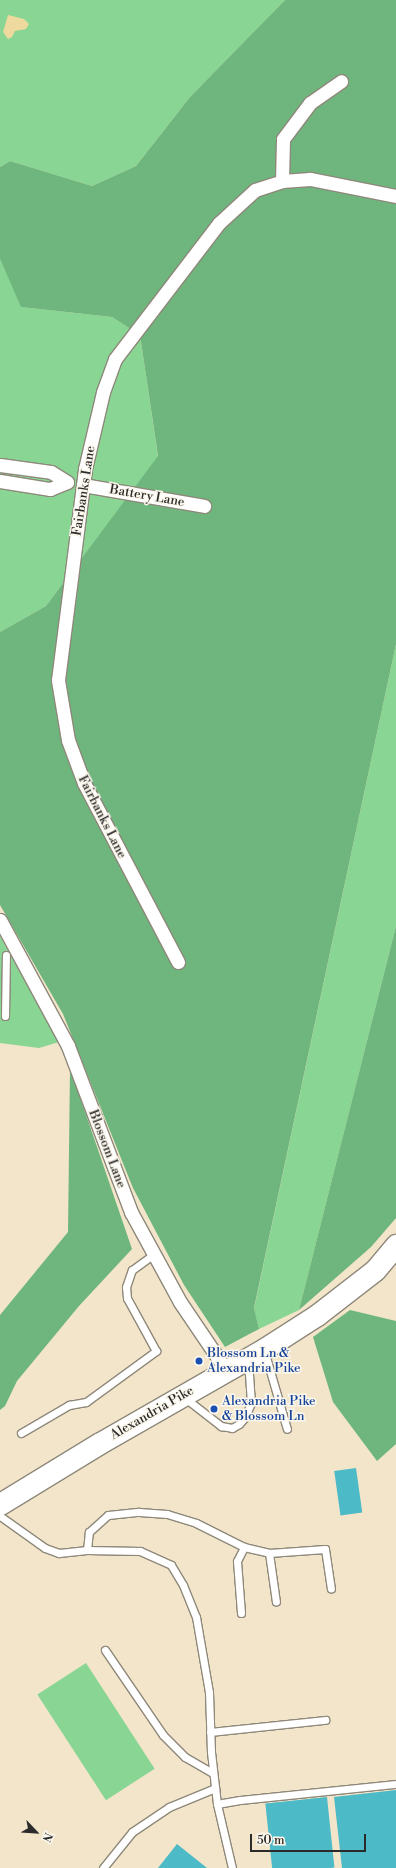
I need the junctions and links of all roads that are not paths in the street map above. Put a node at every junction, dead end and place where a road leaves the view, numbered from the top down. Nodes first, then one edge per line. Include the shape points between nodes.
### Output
1 (341, 81) dead end
2 (282, 181) junction
3 (396, 196) edge
4 (0, 465) edge
5 (0, 481) edge
6 (67, 482) junction
7 (83, 485) junction
8 (204, 506) dead end
9 (0, 920) edge
10 (7, 952) edge
11 (178, 962) dead end
12 (5, 1016) dead end
13 (396, 1246) edge
14 (153, 1255) junction
15 (264, 1349) junction
16 (233, 1366) junction
17 (182, 1395) junction
18 (287, 1429) dead end
19 (21, 1433) dead end
20 (0, 1504) edge
21 (0, 1516) edge
22 (244, 1547) junction
23 (87, 1550) junction
24 (269, 1553) junction
25 (331, 1589) dead end
26 (276, 1602) dead end
27 (241, 1613) dead end
28 (105, 1650) dead end
29 (325, 1720) dead end
30 (210, 1732) junction
31 (213, 1773) junction
32 (396, 1784) edge
33 (215, 1788) junction
34 (217, 1804) junction
35 (103, 1868) edge
36 (232, 1868) edge

1 - 2 street via 310,103 283,138
2 - 3 street, Fairbanks Lane via 310,179
2 - 7 street, Fairbanks Lane via 255,190 219,223 115,359 103,392
4 - 6 street, Battery Lane via 51,472
5 - 6 street via 50,489
6 - 7 lane, Battery Lane
7 - 8 street, Battery Lane
7 - 11 street, Fairbanks Lane via 58,680 68,740 84,783
9 - 10 street, Blossom Lane
10 - 12 lane
10 - 14 street, Blossom Lane via 68,1046 131,1212
13 - 15 main road, Alexandria Pike via 375,1270 342,1296
14 - 16 street, Blossom Lane via 180,1302
14 - 19 lane via 132,1270 126,1288 127,1298 156,1351 86,1402 68,1405
15 - 16 main road, Alexandria Pike
15 - 18 lane
16 - 17 main road, Alexandria Pike
16 - 17 lane via 249,1373 251,1403 239,1424 232,1428 221,1426
17 - 20 main road, Alexandria Pike
21 - 23 lane via 45,1548 59,1552
22 - 23 lane via 196,1523 167,1514 139,1512 108,1515 89,1532
22 - 24 lane
22 - 27 lane via 237,1561
23 - 30 lane via 140,1551 171,1565 183,1584 196,1617 209,1692
24 - 25 lane via 325,1549
24 - 26 lane
28 - 31 lane via 163,1735 185,1757
29 - 30 lane
30 - 31 lane
31 - 33 lane
32 - 34 lane
33 - 34 lane
33 - 35 lane via 169,1807 132,1832
34 - 36 lane

